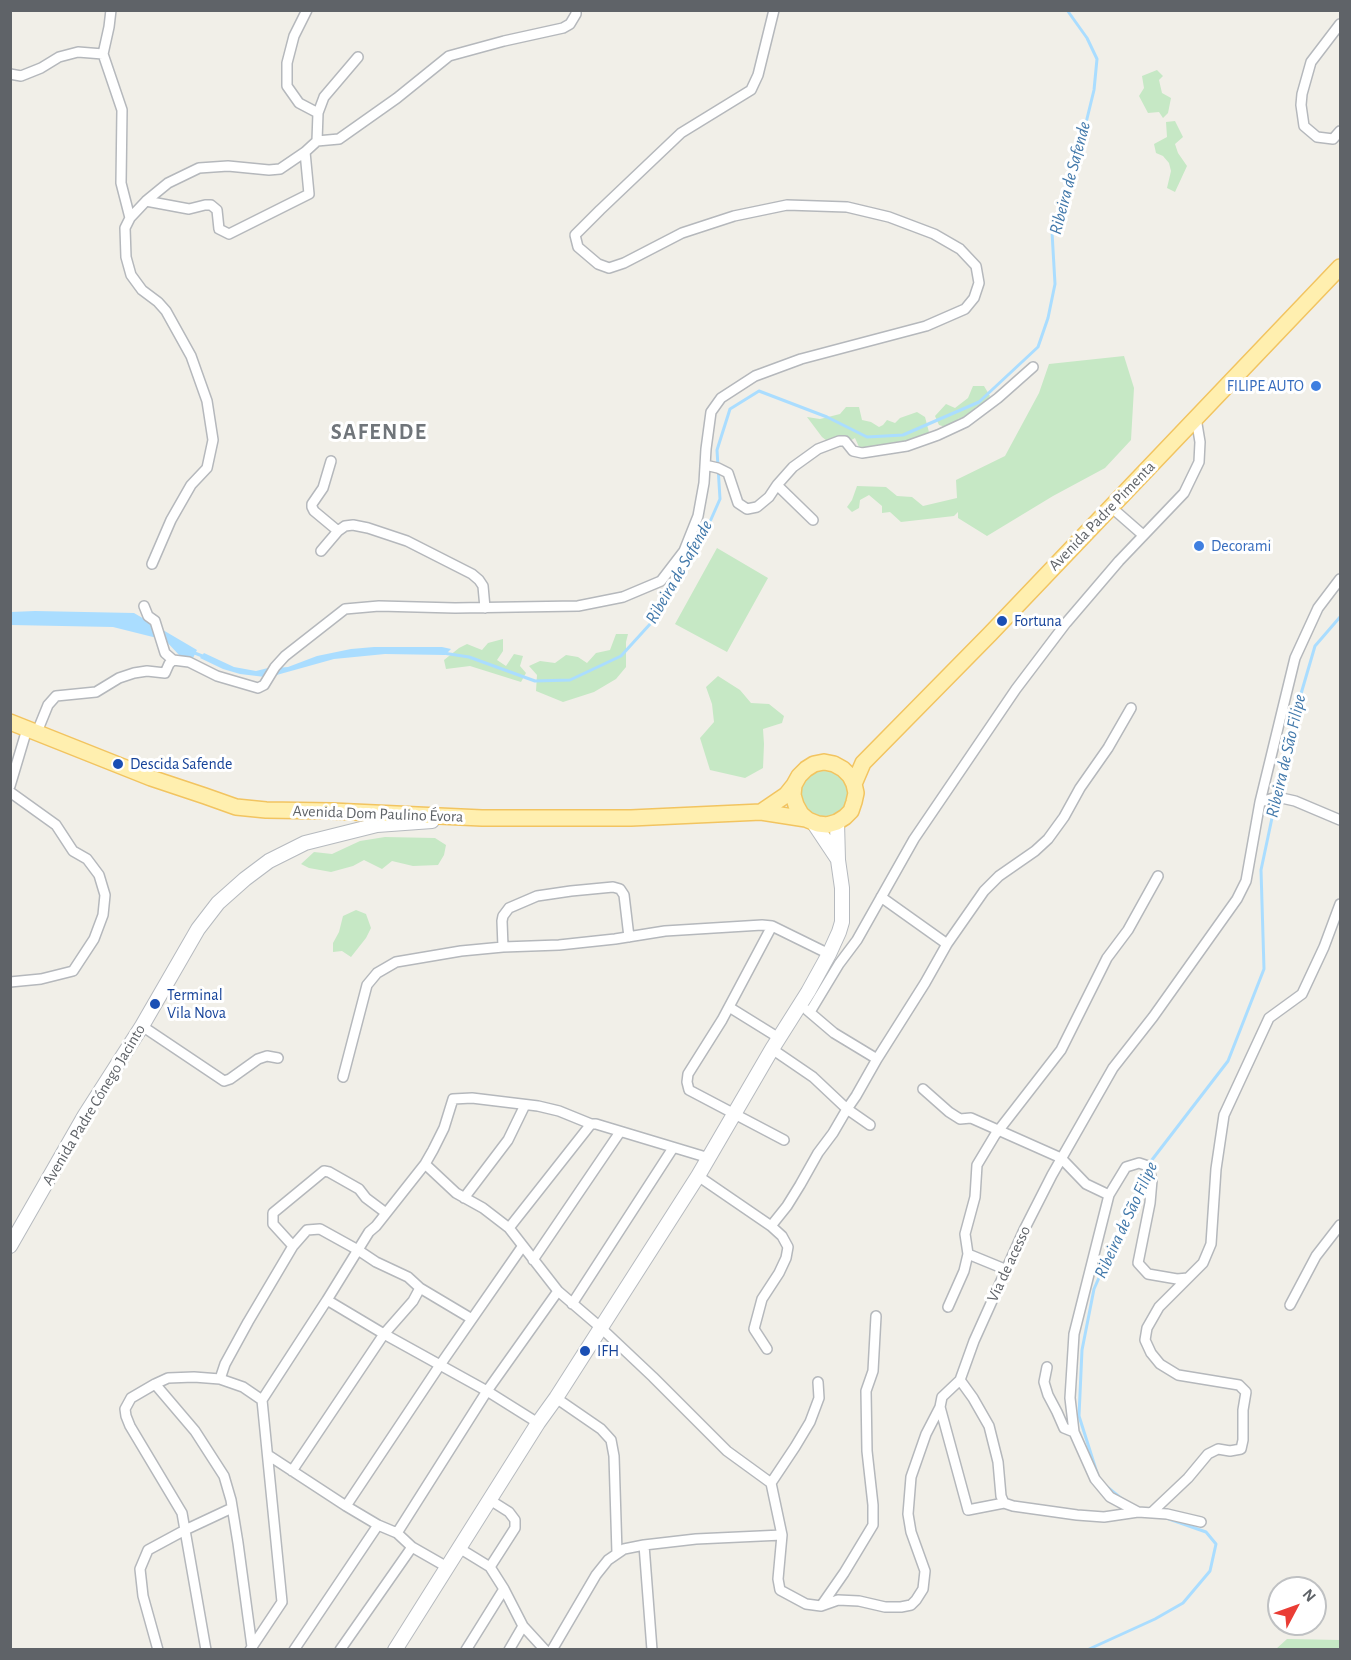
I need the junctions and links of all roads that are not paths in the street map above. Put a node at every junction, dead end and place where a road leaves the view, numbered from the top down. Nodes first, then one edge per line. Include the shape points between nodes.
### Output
1 (111, 10) edge
2 (307, 10) edge
3 (576, 10) edge
4 (774, 10) edge
5 (1341, 24) edge
6 (103, 54) junction
7 (358, 57) dead end
8 (10, 74) edge
9 (318, 113) junction
10 (1341, 131) edge
11 (317, 141) junction
12 (304, 152) junction
13 (146, 201) junction
14 (130, 218) junction
15 (1341, 267) edge
16 (1033, 367) dead end
17 (1196, 418) junction
18 (331, 461) dead end
19 (705, 465) junction
20 (777, 485) junction
21 (1111, 507) junction
22 (813, 520) dead end
23 (338, 531) junction
24 (1143, 535) junction
25 (321, 551) dead end
26 (152, 564) dead end
27 (1341, 579) edge
28 (144, 606) dead end
29 (485, 608) junction
30 (173, 660) junction
31 (1131, 708) dead end
32 (10, 722) edge
33 (32, 730) junction
34 (863, 763) junction
35 (843, 769) junction
36 (854, 784) junction
37 (794, 785) junction
38 (10, 786) edge
39 (10, 792) edge
40 (1260, 802) junction
41 (761, 812) junction
42 (482, 818) junction
43 (810, 820) junction
44 (1341, 820) edge
45 (837, 822) junction
46 (838, 860) junction
47 (1158, 876) dead end
48 (881, 897) junction
49 (1341, 904) edge
50 (772, 926) junction
51 (629, 937) junction
52 (947, 944) junction
53 (503, 947) junction
54 (829, 954) junction
55 (10, 982) edge
56 (729, 1007) junction
57 (805, 1008) junction
58 (142, 1026) junction
59 (776, 1044) junction
60 (278, 1058) dead end
61 (877, 1059) junction
62 (343, 1077) dead end
63 (922, 1089) dead end
64 (525, 1105) junction
65 (847, 1108) junction
66 (733, 1114) junction
67 (591, 1124) junction
68 (870, 1125) dead end
69 (999, 1130) junction
70 (620, 1132) junction
71 (784, 1140) dead end
72 (673, 1148) junction
73 (709, 1158) junction
74 (1061, 1158) junction
75 (425, 1164) junction
76 (698, 1176) junction
77 (1109, 1195) junction
78 (464, 1198) junction
79 (386, 1213) junction
80 (1341, 1225) edge
81 (771, 1226) junction
82 (509, 1228) junction
83 (10, 1246) edge
84 (293, 1246) junction
85 (522, 1247) junction
86 (358, 1250) junction
87 (968, 1254) junction
88 (533, 1260) junction
89 (1007, 1270) junction
90 (1188, 1278) junction
91 (420, 1288) junction
92 (558, 1291) junction
93 (327, 1300) junction
94 (572, 1304) junction
95 (1290, 1305) dead end
96 (948, 1307) dead end
97 (876, 1316) dead end
98 (472, 1319) junction
99 (600, 1327) junction
100 (384, 1334) junction
101 (767, 1349) dead end
102 (440, 1365) junction
103 (1047, 1367) dead end
104 (220, 1379) junction
105 (960, 1380) junction
106 (818, 1382) dead end
107 (155, 1384) junction
108 (487, 1391) junction
109 (556, 1398) junction
110 (262, 1400) junction
111 (940, 1407) junction
112 (538, 1423) junction
113 (1074, 1431) junction
114 (268, 1455) junction
115 (292, 1471) junction
116 (771, 1483) junction
117 (490, 1500) junction
118 (1004, 1503) junction
119 (346, 1506) junction
120 (232, 1508) junction
121 (1138, 1512) junction
122 (1151, 1513) junction
123 (1201, 1522) dead end
124 (378, 1525) junction
125 (185, 1530) junction
126 (397, 1533) junction
127 (782, 1535) junction
128 (644, 1545) junction
129 (412, 1547) junction
130 (459, 1548) junction
131 (617, 1552) junction
132 (490, 1567) junction
133 (447, 1568) junction
134 (504, 1589) junction
135 (821, 1606) junction
136 (523, 1626) junction
137 (251, 1648) edge
138 (158, 1650) edge
139 (206, 1650) edge
140 (294, 1650) edge
141 (340, 1650) edge
142 (395, 1650) edge
143 (466, 1650) edge
144 (509, 1650) edge
145 (544, 1650) edge
146 (552, 1650) edge
147 (652, 1650) edge

1 - 6 street
2 - 9 street via 294,36 287,63 287,86 299,103
3 - 11 street via 570,24 563,28 449,56 339,139
4 - 19 street via 751,90 681,133 575,235 578,247 609,268 682,233 734,216 787,205 847,207 934,234 972,260 979,283 965,309 926,326 801,359 755,376 721,398 711,412
5 - 10 street via 1311,62 1301,105 1304,126 1317,137 1333,139
6 - 8 street via 78,52 21,76
6 - 14 street via 122,110 121,183
7 - 9 street via 324,97
9 - 11 street
11 - 12 street
12 - 13 street via 280,169 200,168 168,183
12 - 13 street via 309,194 229,234 219,229 217,210 211,205 189,209
13 - 14 street
14 - 26 street via 125,228 131,275 166,311 191,356 207,401 213,440 207,468 191,485
15 - 17 main road, Avenida Padre Pimenta
16 - 20 street via 966,422 938,435 907,446 862,453 839,441 818,449
17 - 21 main road, Avenida Padre Pimenta
17 - 24 street via 1199,462 1184,493
18 - 23 street via 312,507
19 - 20 street via 728,473 738,503 747,509 757,507
19 - 29 street via 698,516 684,551 661,581 623,597 578,606
20 - 22 street
21 - 24 street
21 - 34 main road, Avenida Padre Pimenta
23 - 25 street
23 - 29 street via 353,525 368,528 472,574 483,586
24 - 48 street via 1066,622 1016,689 914,838
27 - 40 street, Via de acesso via 1318,608 1295,658
28 - 30 street via 155,621 165,653
29 - 30 street via 345,609 285,656 258,688 217,676 189,662
30 - 33 street via 165,673 147,671 119,678 96,692 56,696
31 - 52 street via 1048,839 984,891
32 - 33 main road, Avenida Dom Paulino Évora
33 - 38 street
33 - 42 main road, Avenida Dom Paulino Évora via 236,807
34 - 35 main road
34 - 36 main road
35 - 36 main road
35 - 37 main road via 824,762 814,764
36 - 45 main road via 851,811
37 - 41 main road
37 - 43 main road via 796,805
39 - 55 street via 56,825 73,851 87,859 99,875 105,895 94,939 73,971
40 - 44 street via 1277,797
40 - 74 street, Via de acesso via 1246,881 1237,899 1113,1068
41 - 42 main road, Avenida Dom Paulino Évora via 631,818
41 - 43 main road, Avenida Dom Paulino Évora
42 - 58 street, Avenida Padre Cónego Jacinto via 377,825 305,843 268,861 218,903 198,929
43 - 45 main road via 827,825
43 - 46 street
45 - 46 street
46 - 54 street via 842,922
47 - 69 street via 1128,930 1107,958 1061,1050
48 - 52 street
48 - 57 street via 852,948
49 - 90 street via 1302,994 1269,1018 1224,1115 1211,1244 1203,1263
50 - 51 street via 665,931
50 - 54 street
50 - 56 street
51 - 53 street
51 - 53 street via 624,895 613,887 537,896 509,908 502,921
52 - 61 street
53 - 62 street via 396,962 377,973 368,985
54 - 57 street
56 - 59 street
56 - 66 street via 688,1074 687,1082 689,1090
57 - 59 street
57 - 61 street via 834,1033
58 - 60 street via 224,1081 258,1059
58 - 83 street, Avenida Padre Cónego Jacinto via 85,1115
59 - 65 street
59 - 66 street
61 - 65 street
63 - 69 street via 960,1119 970,1118
64 - 67 street via 559,1111
64 - 75 street via 453,1099 444,1128
64 - 78 street via 508,1140
65 - 68 street
65 - 81 street via 801,1185
66 - 71 street
66 - 73 street
67 - 70 street
67 - 82 street
69 - 74 street
69 - 87 street via 977,1165 975,1197 965,1234
70 - 72 street
70 - 88 street
72 - 73 street
72 - 94 street
73 - 76 street
74 - 77 street via 1086,1184
74 - 89 street, Via de acesso
75 - 78 street
75 - 79 street
76 - 81 street
76 - 99 street
77 - 90 street via 1126,1167 1139,1163 1148,1166 1152,1180 1150,1203 1138,1263 1148,1274 1177,1280
77 - 113 street via 1074,1334 1070,1398
78 - 82 street
79 - 84 street via 359,1189 324,1172 273,1213 273,1224
79 - 86 street
80 - 95 street via 1316,1256
81 - 101 street via 788,1247 762,1299 754,1329
82 - 85 street
84 - 86 street via 307,1230 320,1230
84 - 104 street
85 - 88 street
85 - 98 street
86 - 91 street via 408,1277
86 - 93 street
87 - 89 street
87 - 96 street
88 - 92 street
89 - 105 street, Via de acesso
90 - 122 street via 1159,1307 1145,1340 1160,1365 1178,1376 1239,1385 1246,1392 1243,1440 1241,1449 1218,1449 1208,1454
91 - 98 street
91 - 100 street
92 - 94 street
92 - 108 street
93 - 100 street
93 - 110 street
94 - 99 street
97 - 135 street via 873,1371 866,1390 873,1525
98 - 102 street
99 - 109 street
99 - 116 street via 727,1451
100 - 102 street
100 - 115 street
102 - 108 street
102 - 119 street
103 - 113 street via 1044,1382 1048,1395 1064,1428
104 - 107 street via 168,1378
104 - 110 street via 243,1387
105 - 111 street, Via de acesso via 942,1397
105 - 118 street via 989,1426
106 - 116 street via 819,1398 810,1422
107 - 120 street via 195,1431 224,1476
107 - 125 street via 131,1398 126,1416 182,1513
108 - 112 street
108 - 126 street
109 - 112 street
109 - 131 street via 611,1440
110 - 114 street
111 - 118 street via 968,1510
111 - 135 street, Via de acesso via 911,1477 908,1514 925,1571 923,1589 911,1605 885,1607 838,1600
112 - 117 street
113 - 121 street via 1095,1479 1110,1497
114 - 115 street
114 - 137 street via 282,1602
115 - 119 street
116 - 127 street, Via de acesso
117 - 130 street
117 - 132 street via 516,1520
118 - 121 street via 1104,1517
119 - 124 street
120 - 125 street
120 - 137 street
121 - 122 street
122 - 123 street
124 - 126 street
124 - 140 street
125 - 138 street via 148,1550 140,1569
125 - 139 street
126 - 129 street
127 - 128 street
127 - 135 street, Via de acesso via 780,1590 806,1604
128 - 131 street
128 - 147 street
129 - 133 street
129 - 141 street
130 - 132 street
130 - 133 street
131 - 146 street via 596,1575
132 - 134 street
133 - 142 street
134 - 136 street
134 - 143 street
136 - 144 street
136 - 145 street

